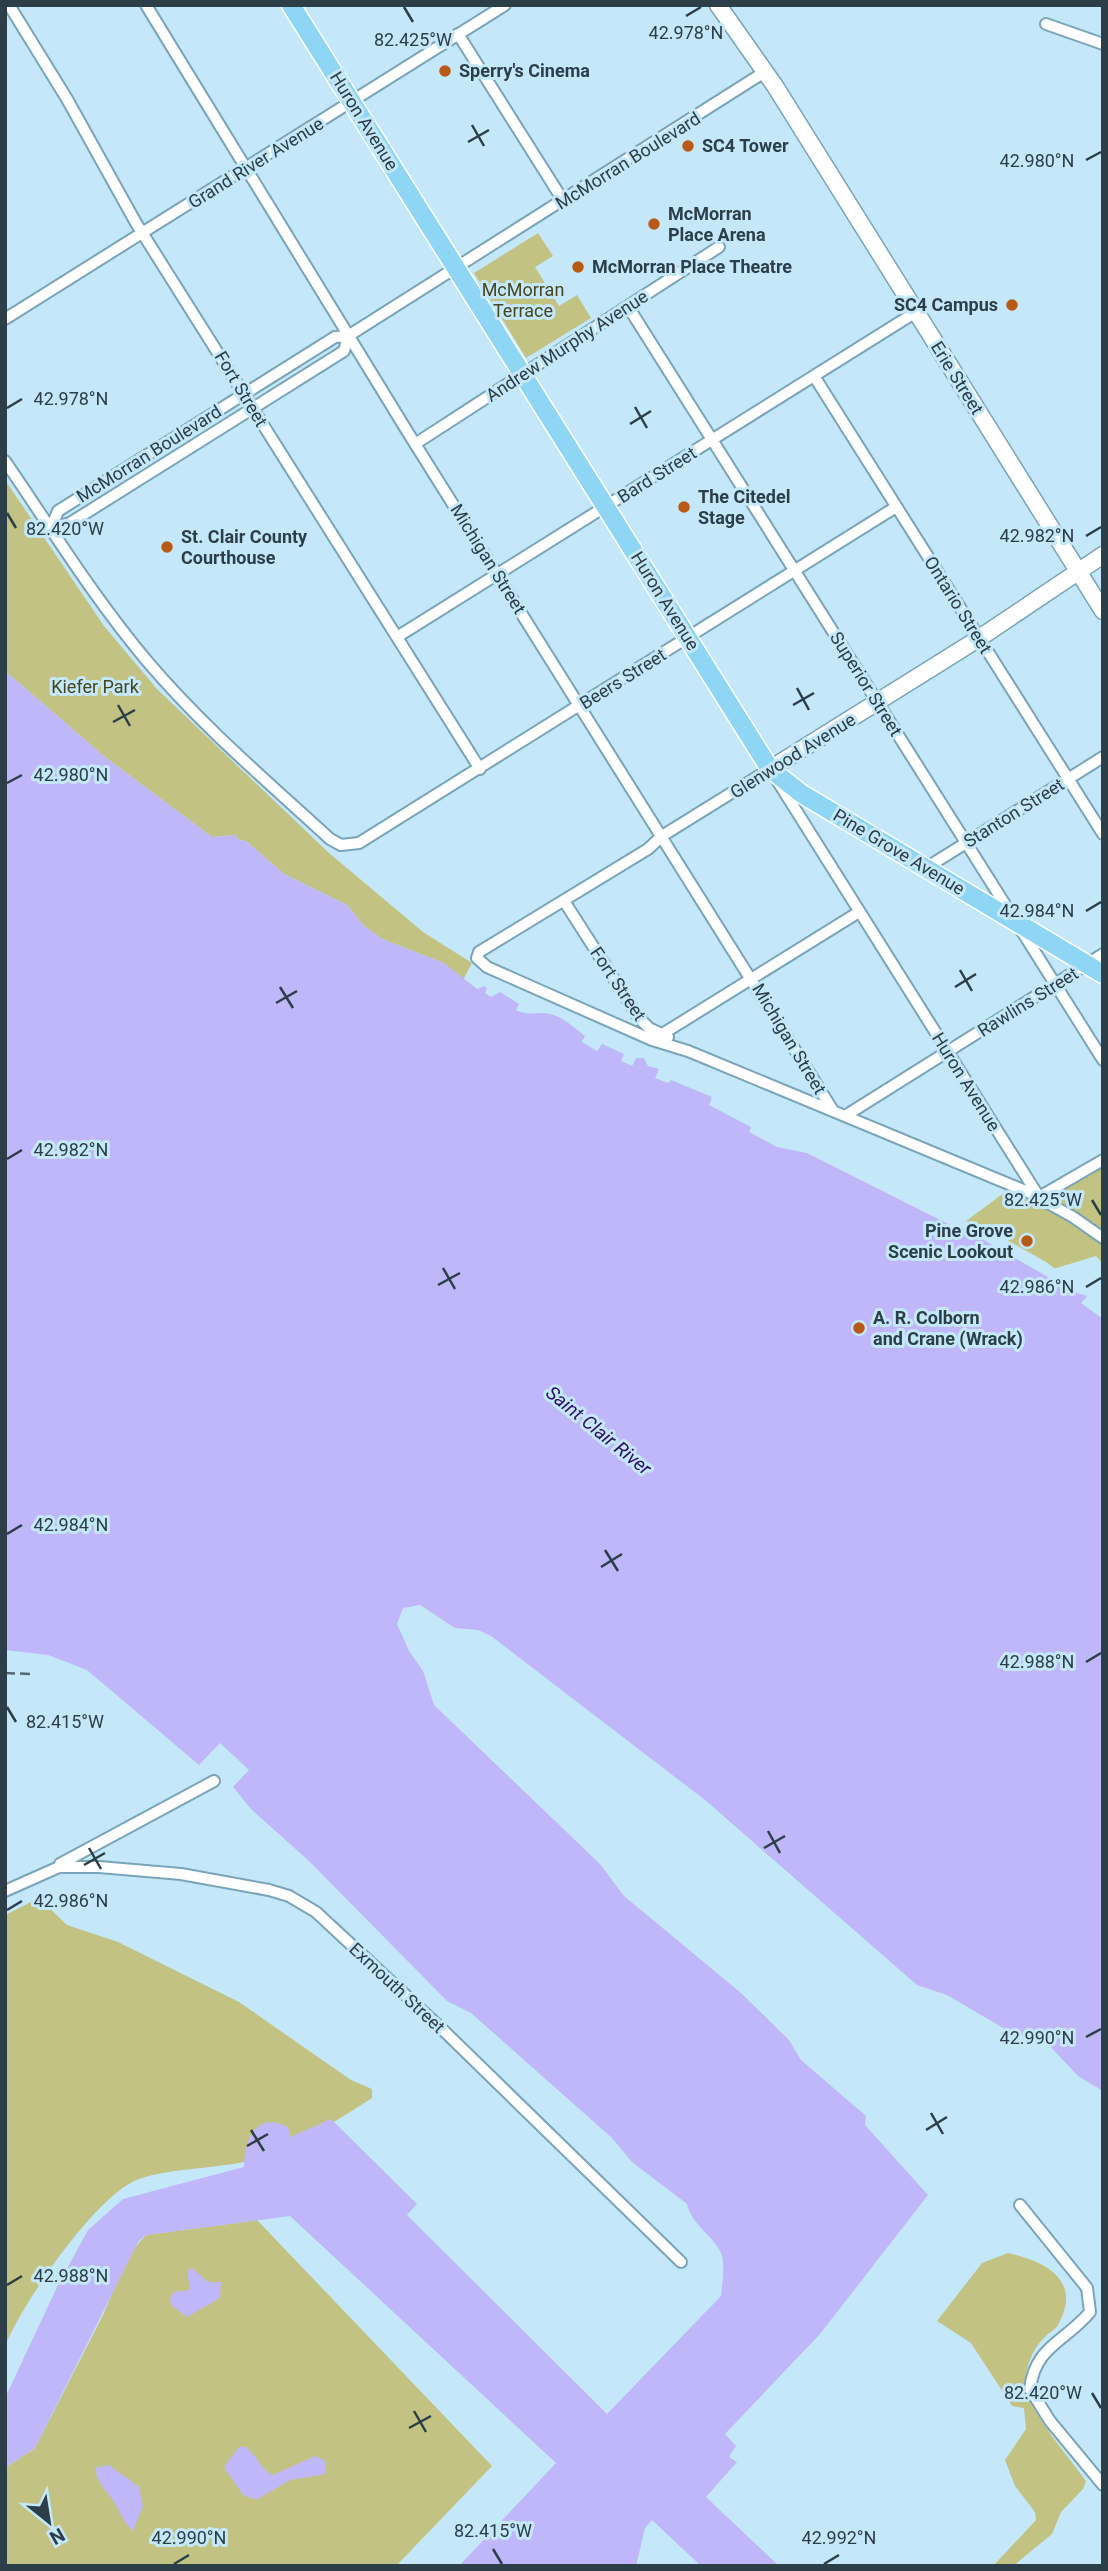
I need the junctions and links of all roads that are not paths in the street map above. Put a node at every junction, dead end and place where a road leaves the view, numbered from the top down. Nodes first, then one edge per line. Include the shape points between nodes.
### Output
1 (9, 5) edge
2 (146, 5) edge
3 (291, 5) edge
4 (505, 5) edge
5 (718, 5) edge
6 (1046, 24) dead end
7 (458, 34) junction
8 (1103, 44) edge
9 (763, 73) junction
10 (353, 102) junction
11 (245, 169) junction
12 (564, 202) junction
13 (144, 233) junction
14 (719, 247) dead end
15 (455, 270) junction
16 (629, 308) junction
17 (916, 313) junction
18 (5, 319) edge
19 (348, 336) junction
20 (523, 375) junction
21 (814, 376) junction
22 (245, 393) junction
23 (255, 409) junction
24 (714, 439) junction
25 (415, 444) junction
26 (5, 461) edge
27 (606, 507) junction
28 (896, 507) junction
29 (51, 528) junction
30 (1103, 555) edge
31 (796, 571) junction
32 (1078, 571) junction
33 (498, 574) junction
34 (1103, 611) edge
35 (397, 637) junction
36 (689, 638) junction
37 (978, 639) junction
38 (878, 702) junction
39 (581, 706) junction
40 (1103, 757) edge
41 (480, 769) junction
42 (770, 769) junction
43 (1068, 779) junction
44 (1103, 834) edge
45 (662, 836) junction
46 (965, 844) junction
47 (926, 868) junction
48 (564, 901) junction
49 (859, 912) junction
50 (1014, 920) junction
51 (1097, 964) edge
52 (753, 979) junction
53 (1054, 985) junction
54 (664, 1033) junction
55 (688, 1051) junction
56 (948, 1052) junction
57 (1103, 1060) edge
58 (832, 1110) junction
59 (845, 1116) junction
60 (1103, 1160) edge
61 (1039, 1197) junction
62 (1103, 1238) edge
63 (214, 1781) dead end
64 (42, 1873) junction
65 (5, 1891) edge
66 (1020, 2205) dead end
67 (681, 2262) dead end
68 (1103, 2485) edge

1 - 13 street, Fort Street
2 - 11 street, Michigan Street
3 - 10 main road, Huron Avenue
4 - 7 street, Grand River Avenue
5 - 9 street, Erie Street
6 - 8 street
7 - 10 street, Grand River Avenue
7 - 12 street
9 - 12 street, McMorran Boulevard
9 - 17 street, Erie Street
10 - 11 street, Grand River Avenue
10 - 15 main road, Huron Avenue
11 - 13 street, Grand River Avenue
11 - 19 street, Michigan Street
12 - 15 street, McMorran Boulevard
13 - 18 street, Grand River Avenue
13 - 22 street, Fort Street
14 - 16 street, Andrew Murphy Avenue
15 - 19 street, McMorran Boulevard
15 - 20 main road, Huron Avenue
16 - 20 street, Andrew Murphy Avenue
16 - 24 street, Superior Street
17 - 21 street, Bard Street
17 - 32 street, Erie Street
19 - 22 street, McMorran Boulevard via 335,337
19 - 23 street, McMorran Boulevard via 344,351
19 - 25 street, Michigan Street
20 - 25 street, Andrew Murphy Avenue
20 - 27 main road, Huron Avenue
21 - 24 street, Bard Street
21 - 28 street, Ontario Street
22 - 23 street, Fort Street
22 - 29 street, McMorran Boulevard via 58,511
23 - 29 street, McMorran Boulevard via 70,523
23 - 35 street, Fort Street
24 - 27 street, Bard Street
24 - 31 street, Superior Street
25 - 33 street, Michigan Street
26 - 29 street
27 - 33 street, Bard Street
27 - 36 main road, Huron Avenue
28 - 31 street, Beers Street
28 - 37 street, Ontario Street
29 - 41 street, Beers Street via 111,618 171,689 330,839 359,844
30 - 32 street, Glenwood Avenue
31 - 36 street, Beers Street
31 - 38 street, Superior Street
32 - 34 street, Erie Street
32 - 37 street, Glenwood Avenue
33 - 35 street, Bard Street
33 - 39 street, Michigan Street
35 - 41 street, Fort Street
36 - 39 street, Beers Street
36 - 42 main road, Huron Avenue
37 - 38 street, Glenwood Avenue
37 - 43 street, Ontario Street
38 - 42 street, Glenwood Avenue
38 - 46 street, Superior Street
39 - 41 street, Beers Street
39 - 45 street, Michigan Street
40 - 43 street, Stanton Street
42 - 45 street, Glenwood Avenue
42 - 47 main road, Pine Grove Avenue via 802,794
42 - 49 street, Huron Avenue
43 - 44 street, Ontario Street
43 - 46 street, Stanton Street
45 - 48 street, Glenwood Avenue
45 - 52 street, Michigan Street
46 - 47 street, Stanton Street
46 - 50 street, Superior Street
47 - 50 main road, Pine Grove Avenue
48 - 54 street, Fort Street via 639,1018
48 - 55 street, Glenwood Avenue via 477,958 486,967 652,1040
49 - 52 street
49 - 56 street, Huron Avenue
50 - 51 main road, Pine Grove Avenue
50 - 53 street, Superior Street
51 - 53 street, Rawlins Street
52 - 54 street
52 - 58 street, Michigan Street
53 - 56 street, Rawlins Street
53 - 57 street, Superior Street
54 - 55 street, Fort Street
55 - 58 street
56 - 59 street, Rawlins Street
56 - 61 street, Huron Avenue
58 - 59 street
59 - 61 street
60 - 61 street
61 - 62 street
63 - 64 street, Exmouth Street
64 - 65 street, Exmouth Street
64 - 67 street, Exmouth Street via 77,1866 181,1874 279,1892 307,1905
66 - 68 street via 1087,2288 1090,2312 1076,2329 1049,2346 1032,2368 1030,2389

